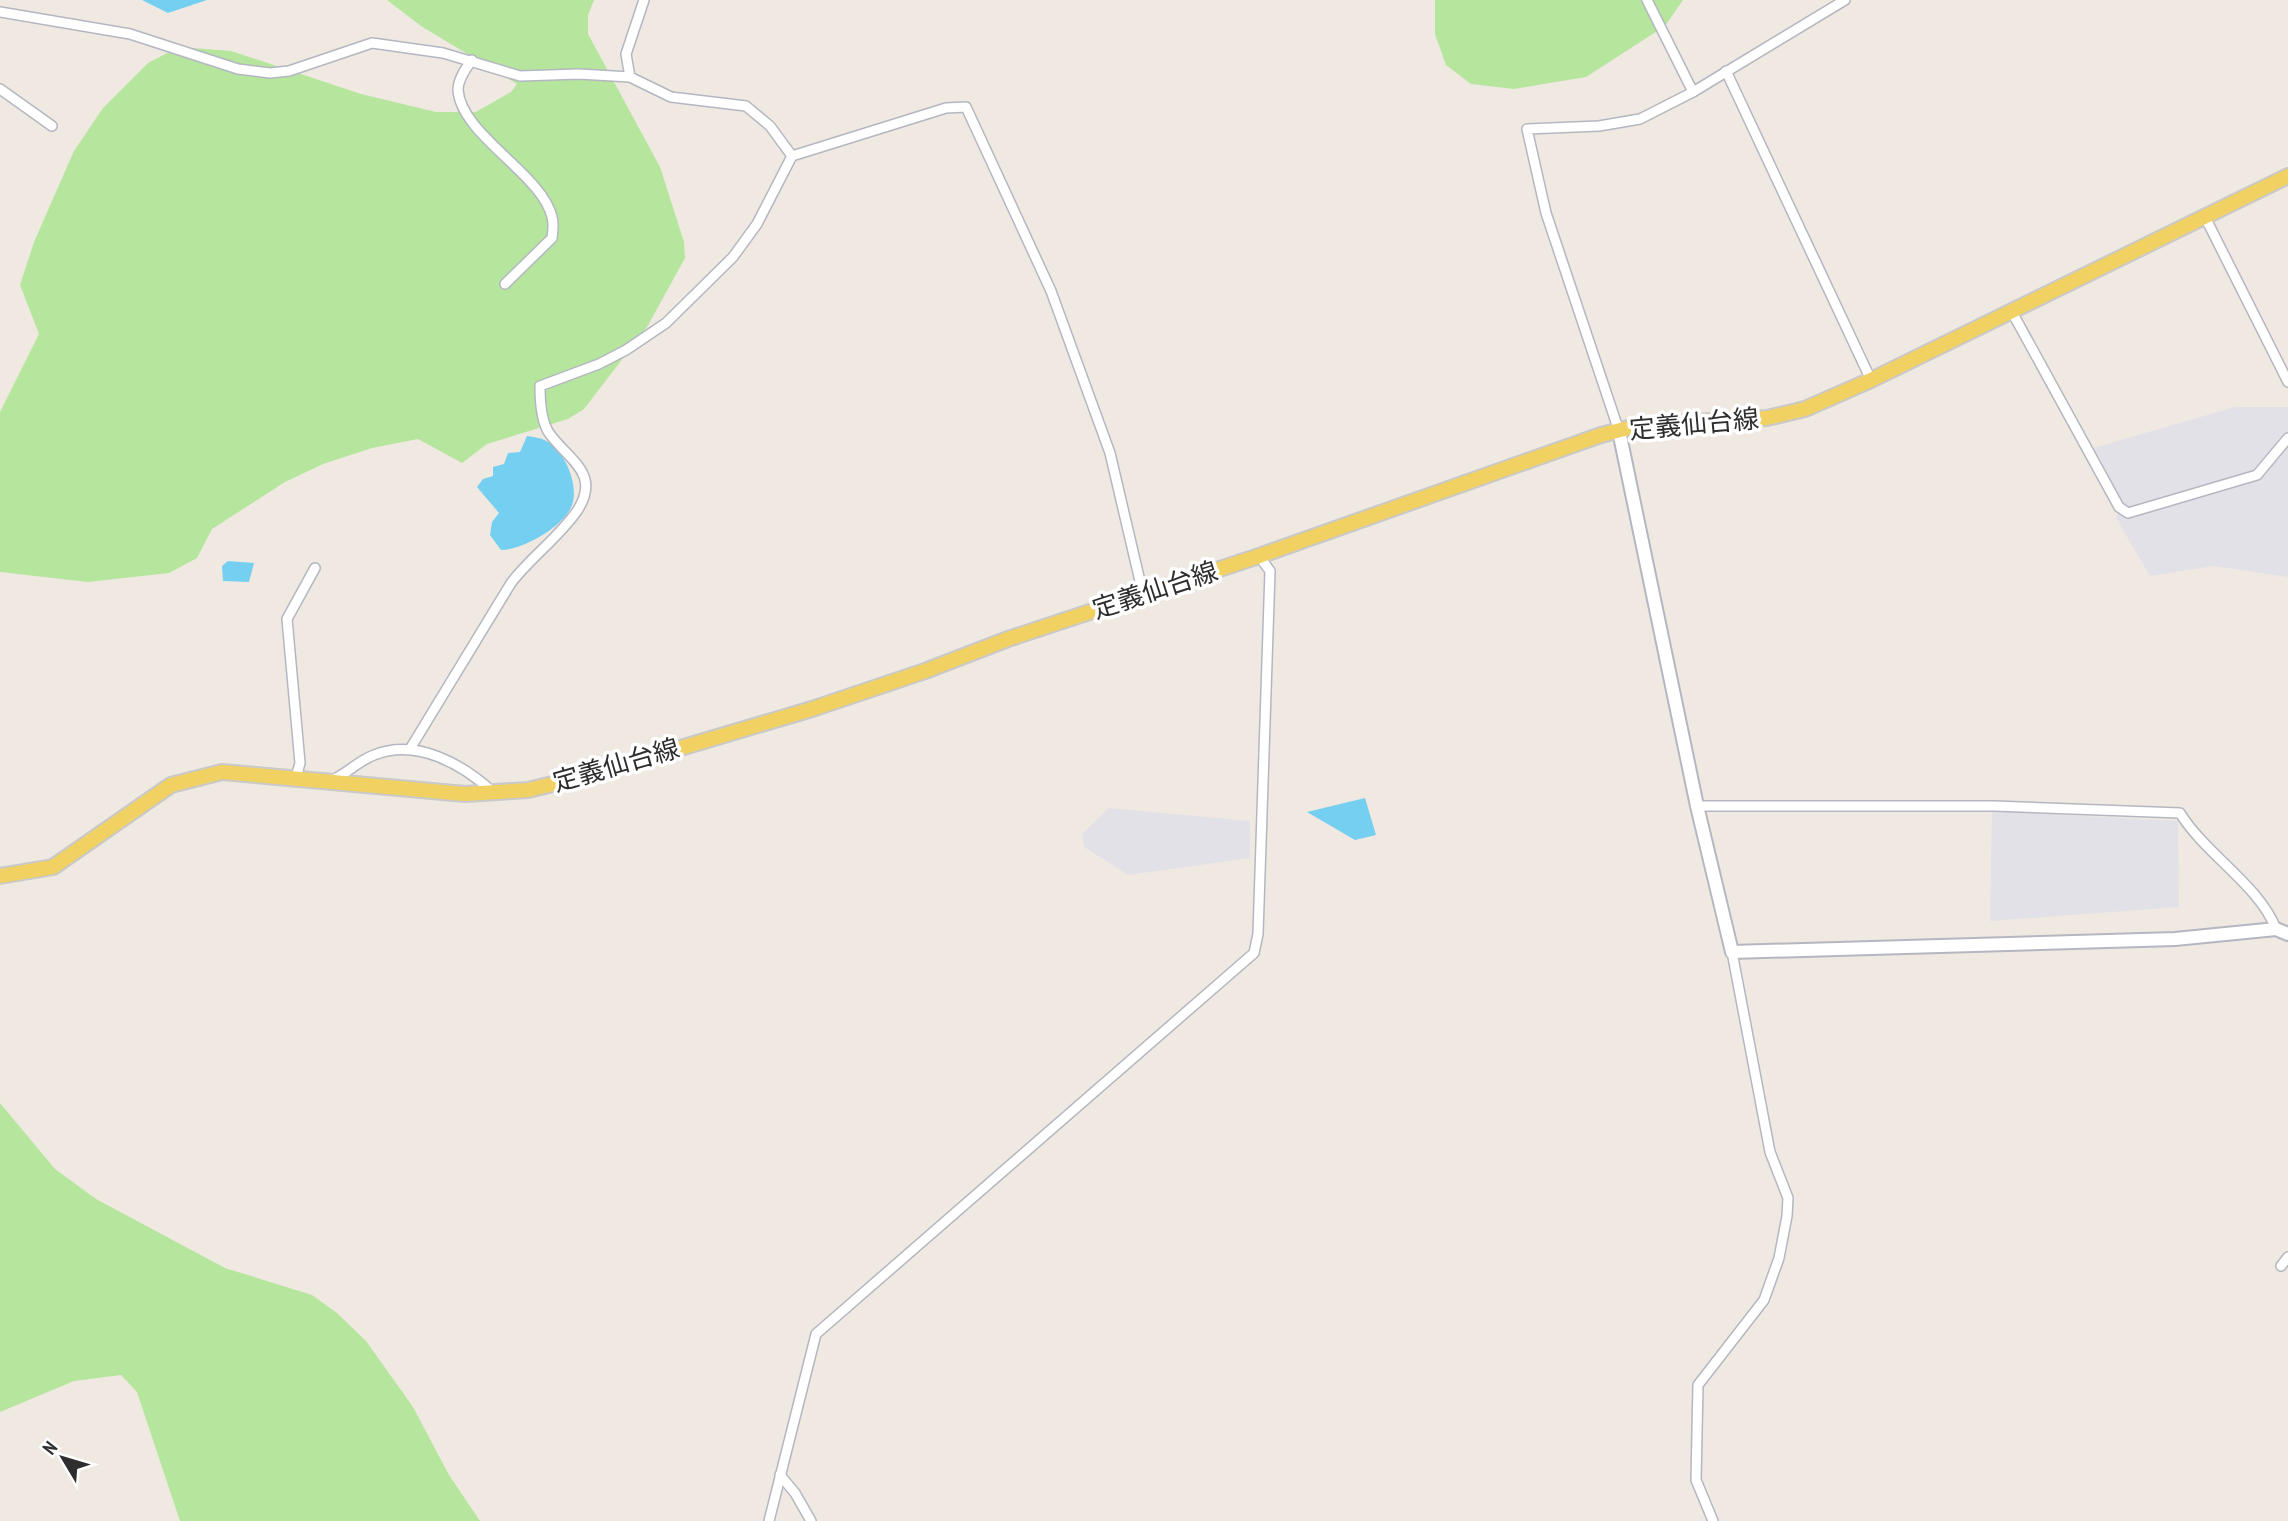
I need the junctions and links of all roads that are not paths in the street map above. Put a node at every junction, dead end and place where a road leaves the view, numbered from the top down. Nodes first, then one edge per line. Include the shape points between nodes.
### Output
1 (644, 0) edge
2 (1647, 0) edge
3 (1845, 0) edge
4 (0, 12) edge
5 (472, 60) junction
6 (1726, 71) junction
7 (630, 77) junction
8 (0, 89) edge
9 (1693, 92) junction
10 (52, 126) dead end
11 (792, 156) junction
12 (2288, 176) edge
13 (2205, 217) junction
14 (505, 284) dead end
15 (2012, 312) junction
16 (1871, 380) junction
17 (2288, 382) edge
18 (1619, 431) junction
19 (2288, 438) edge
20 (1259, 556) junction
21 (314, 568) dead end
22 (1143, 594) junction
23 (410, 749) junction
24 (296, 777) junction
25 (330, 781) junction
26 (494, 793) junction
27 (1697, 806) junction
28 (0, 876) edge
29 (2282, 932) edge
30 (1732, 951) junction
31 (2288, 1257) edge
32 (2281, 1266) dead end
33 (780, 1475) junction
34 (769, 1521) edge
35 (811, 1521) edge
36 (1713, 1521) edge

1 - 7 street via 626,54
2 - 9 street
3 - 6 street
4 - 5 street via 130,34 238,69 270,73 372,43
5 - 7 street via 520,76
5 - 14 street via 458,90 464,108 545,201 553,220 552,239
6 - 9 street
6 - 16 street
7 - 11 street via 671,97 746,106 770,126
8 - 10 street
9 - 18 street via 1640,119 1527,129 1546,213
11 - 22 street via 933,112 966,107 1065,328 1110,453
11 - 23 street via 757,224 733,257 666,323 599,364 540,386 549,432 576,461 587,488 579,508 558,535 511,583
12 - 13 main road, 定義仙台線
13 - 15 main road, 定義仙台線
13 - 17 street
15 - 16 main road, 定義仙台線
15 - 19 street via 2119,507 2128,513 2257,475
16 - 18 main road, 定義仙台線 via 1805,409 1767,418 1640,425
18 - 20 main road, 定義仙台線 via 1527,459
18 - 27 street
20 - 22 main road, 定義仙台線
20 - 33 street via 1270,571 1254,953 816,1334
21 - 24 street via 287,619 300,763
22 - 26 main road, 定義仙台線 via 812,709 586,776
23 - 25 street via 373,755
23 - 26 street via 459,766
24 - 25 main road, 定義仙台線
24 - 28 main road, 定義仙台線 via 222,772 181,781 53,867
25 - 26 main road, 定義仙台線
27 - 29 street via 1995,806 2180,813 2194,835 2269,910
27 - 30 street
29 - 30 street
30 - 36 street via 1770,1152 1788,1198 1779,1258 1764,1300 1698,1385 1696,1480
31 - 32 street
33 - 34 street
33 - 35 street

